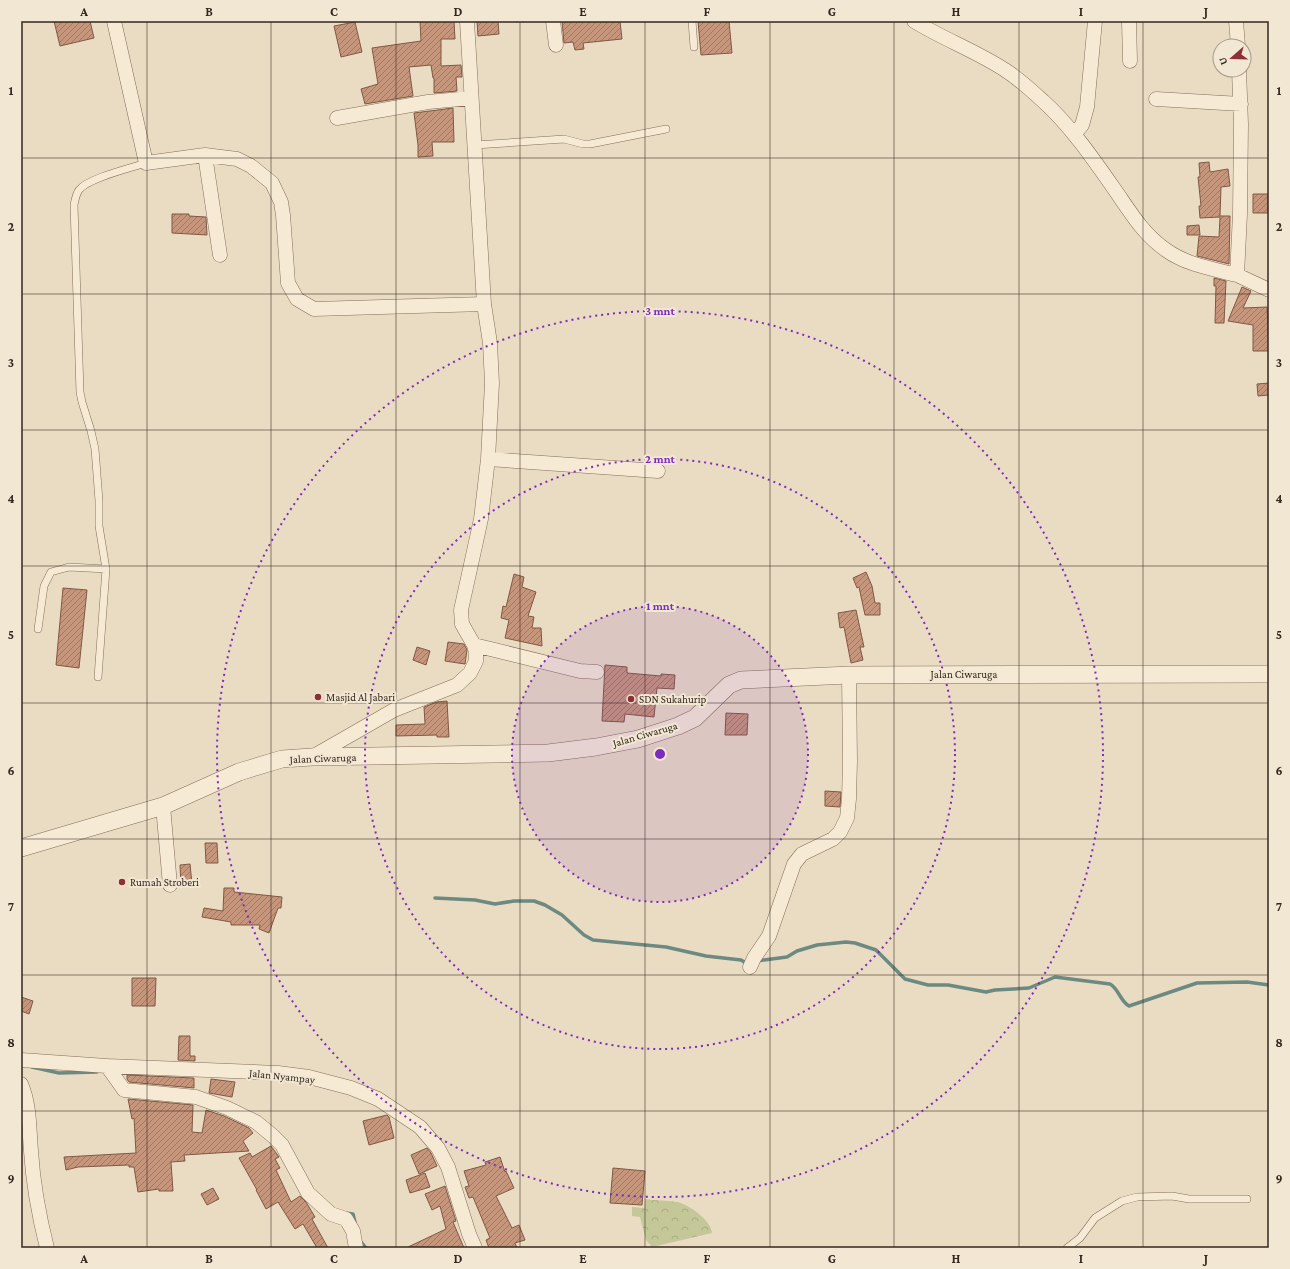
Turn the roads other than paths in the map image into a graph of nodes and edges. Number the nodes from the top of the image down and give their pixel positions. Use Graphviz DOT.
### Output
graph roads {
  1 [pos="114,21"];
  2 [pos="467,21"];
  3 [pos="553,21"];
  4 [pos="692,21"];
  5 [pos="914,21"];
  6 [pos="1095,21"];
  7 [pos="1130,21"];
  8 [pos="1236,21"];
  9 [pos="1237,38"];
  10 [pos="556,45"];
  11 [pos="694,47"];
  12 [pos="1130,61"];
  13 [pos="1239,78"];
  14 [pos="471,98"];
  15 [pos="1156,99"];
  16 [pos="1241,104"];
  17 [pos="336,118"];
  18 [pos="666,129"];
  19 [pos="1074,134"];
  20 [pos="474,145"];
  21 [pos="205,155"];
  22 [pos="146,163"];
  23 [pos="220,255"];
  24 [pos="1237,275"];
  25 [pos="1269,290"];
  26 [pos="484,304"];
  27 [pos="488,459"];
  28 [pos="658,471"];
  29 [pos="106,569"];
  30 [pos="38,629"];
  31 [pos="474,645"];
  32 [pos="597,672"];
  33 [pos="1269,674"];
  34 [pos="849,675"];
  35 [pos="98,677"];
  36 [pos="312,757"];
  37 [pos="163,806"];
  38 [pos="21,848"];
  39 [pos="170,885"];
  40 [pos="750,967"];
  41 [pos="21,1060"];
  42 [pos="108,1066"];
  43 [pos="21,1084"];
  44 [pos="1247,1199"];
  45 [pos="47,1248"];
  46 [pos="356,1248"];
  47 [pos="475,1248"];
  48 [pos="1067,1248"];
  1 -- 22 [label="street"];
  2 -- 14 [label="street"];
  3 -- 10 [label="street"];
  4 -- 11 [label="lane"];
  5 -- 19 [label="street"];
  6 -- 19 [label="street"];
  7 -- 12 [label="street"];
  8 -- 9 [label="street"];
  13 -- 16 [label="street"];
  14 -- 17 [label="street"];
  14 -- 20 [label="street"];
  15 -- 16 [label="street"];
  16 -- 24 [label="street"];
  18 -- 20 [label="lane"];
  19 -- 24 [label="street"];
  20 -- 26 [label="street"];
  21 -- 22 [label="street"];
  21 -- 23 [label="street"];
  21 -- 26 [label="street"];
  22 -- 29 [label="lane"];
  24 -- 25 [label="street"];
  26 -- 27 [label="street"];
  27 -- 28 [label="street"];
  27 -- 31 [label="street"];
  29 -- 30 [label="lane"];
  29 -- 35 [label="lane"];
  31 -- 32 [label="street"];
  31 -- 36 [label="street"];
  33 -- 34 [label="street, Jalan Ciwaruga"];
  34 -- 36 [label="street, Jalan Ciwaruga"];
  34 -- 40 [label="street"];
  36 -- 37 [label="street, Jalan Ciwaruga"];
  37 -- 38 [label="street, Jalan Ciwaruga"];
  37 -- 39 [label="street"];
  41 -- 42 [label="street, Jalan Nyampay"];
  42 -- 46 [label="street"];
  42 -- 47 [label="street, Jalan Nyampay"];
  43 -- 45 [label="street"];
  44 -- 48 [label="lane"];
}
